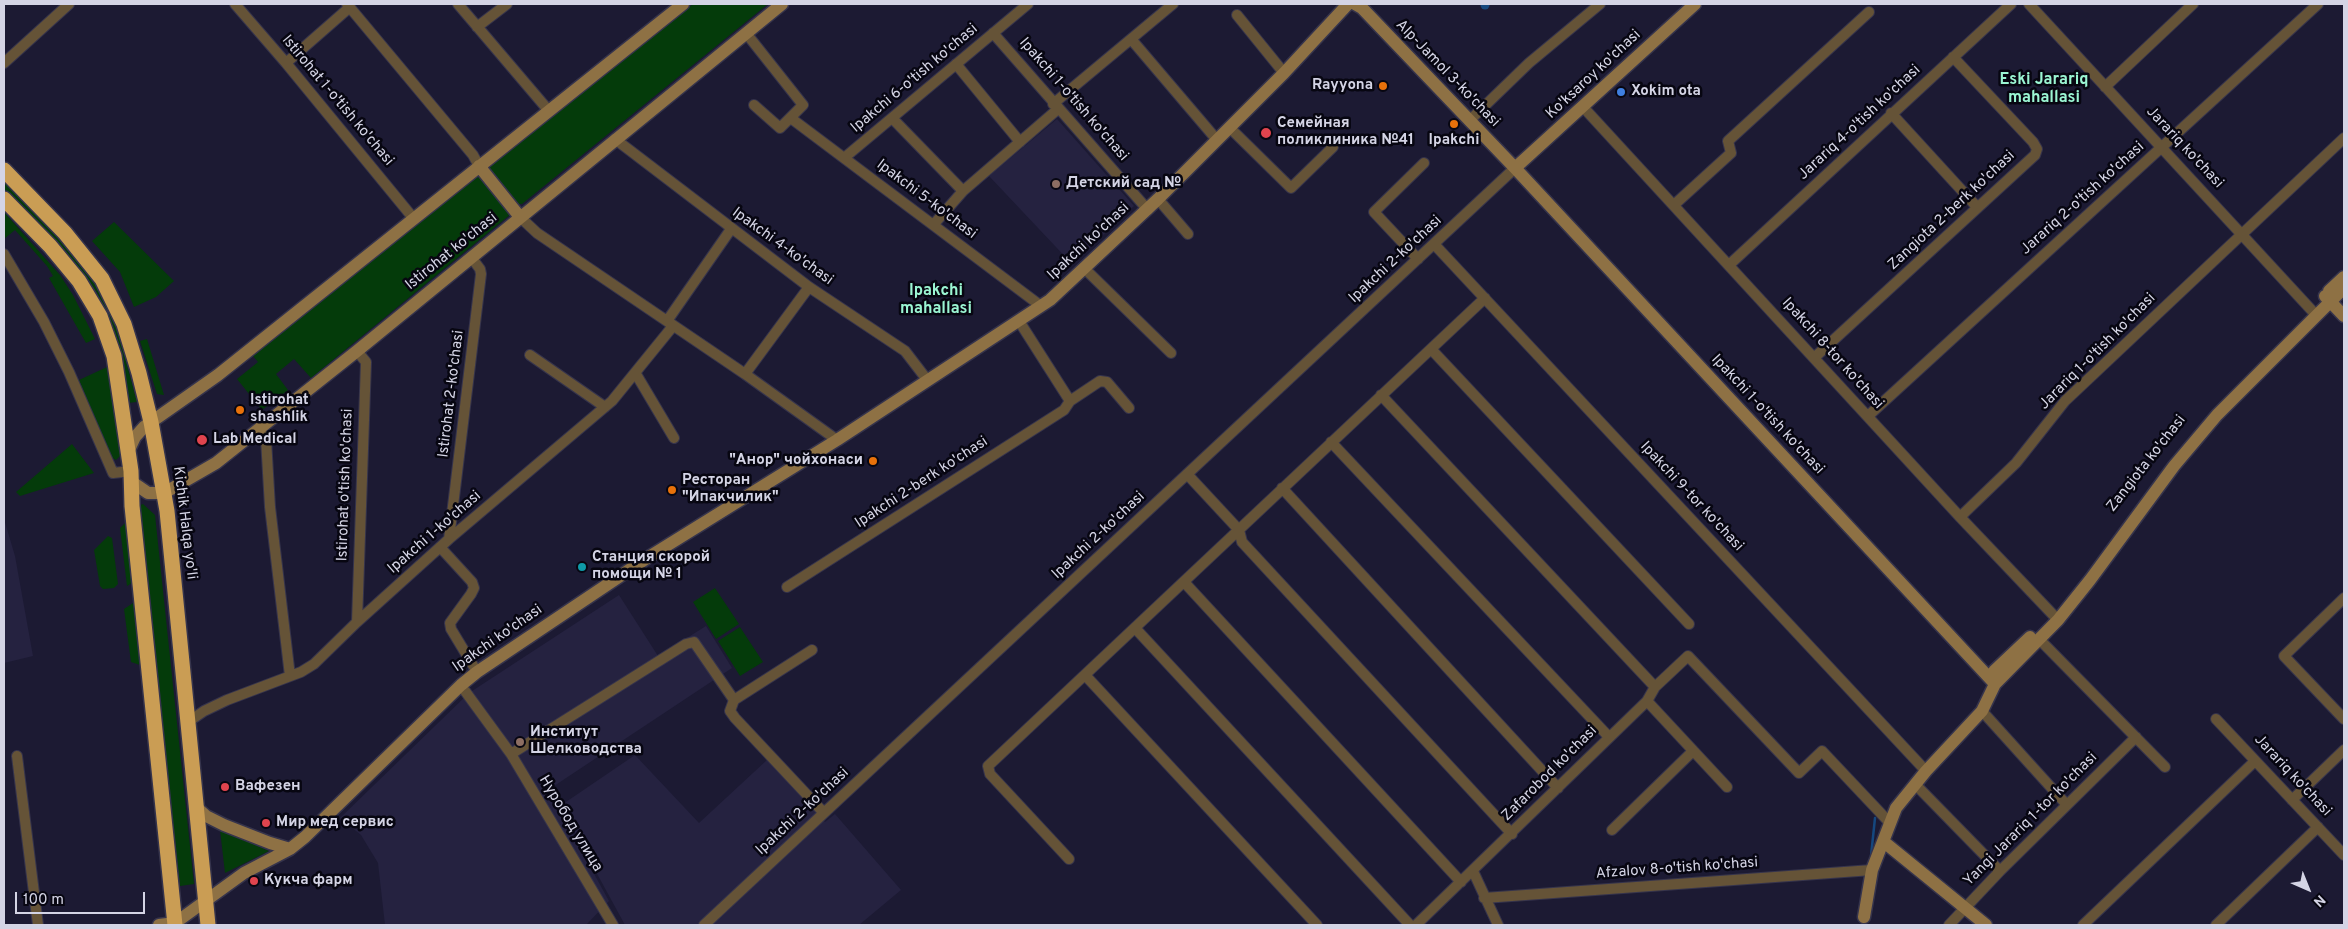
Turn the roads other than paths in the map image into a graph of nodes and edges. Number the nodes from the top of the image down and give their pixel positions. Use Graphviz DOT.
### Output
graph roads {
  1 [pos="70,4"];
  2 [pos="235,4"];
  3 [pos="458,4"];
  4 [pos="507,4"];
  5 [pos="683,4"];
  6 [pos="782,4"];
  7 [pos="1028,4"];
  8 [pos="1173,4"];
  9 [pos="1348,4"];
  10 [pos="1355,4"];
  11 [pos="1367,4"];
  12 [pos="1600,4"];
  13 [pos="1695,4"];
  14 [pos="2011,4"];
  15 [pos="2029,4"];
  16 [pos="2194,4"];
  17 [pos="2318,4"];
  18 [pos="353,6"];
  19 [pos="1869,12"];
  20 [pos="1237,15"];
  21 [pos="477,27"];
  22 [pos="746,33"];
  23 [pos="993,33"];
  24 [pos="1131,39"];
  25 [pos="1953,57"];
  26 [pos="4,63"];
  27 [pos="286,63"];
  28 [pos="956,64"];
  29 [pos="1284,73"];
  30 [pos="2106,86"];
  31 [pos="754,104"];
  32 [pos="1056,107"];
  33 [pos="1584,108"];
  34 [pos="549,111"];
  35 [pos="1891,113"];
  36 [pos="892,118"];
  37 [pos="1472,118"];
  38 [pos="792,119"];
  39 [pos="1230,128"];
  40 [pos="2344,138"];
  41 [pos="615,140"];
  42 [pos="1217,140"];
  43 [pos="1020,142"];
  44 [pos="1333,147"];
  45 [pos="2162,148"];
  46 [pos="844,158"];
  47 [pos="1424,163"];
  48 [pos="479,166"];
  49 [pos="1518,166"];
  50 [pos="4,170"];
  51 [pos="963,191"];
  52 [pos="4,199"];
  53 [pos="1158,199"];
  54 [pos="1675,204"];
  55 [pos="1977,207"];
  56 [pos="1148,210"];
  57 [pos="520,217"];
  58 [pos="414,219"];
  59 [pos="934,224"];
  60 [pos="731,229"];
  61 [pos="1188,234"];
  62 [pos="2242,234"];
  63 [pos="1434,244"];
  64 [pos="4,254"];
  65 [pos="470,257"];
  66 [pos="1418,259"];
  67 [pos="1729,265"];
  68 [pos="1084,268"];
  69 [pos="2344,277"];
  70 [pos="809,287"];
  71 [pos="2344,288"];
  72 [pos="1485,298"];
  73 [pos="2328,298"];
  74 [pos="1041,306"];
  75 [pos="2314,312"];
  76 [pos="2344,316"];
  77 [pos="1019,321"];
  78 [pos="670,324"];
  79 [pos="1430,349"];
  80 [pos="357,351"];
  81 [pos="1171,353"];
  82 [pos="530,355"];
  83 [pos="1815,357"];
  84 [pos="636,374"];
  85 [pos="745,374"];
  86 [pos="928,381"];
  87 [pos="1381,395"];
  88 [pos="1070,401"];
  89 [pos="605,407"];
  90 [pos="1130,408"];
  91 [pos="1868,416"];
  92 [pos="151,422"];
  93 [pos="259,430"];
  94 [pos="674,438"];
  95 [pos="837,440"];
  96 [pos="1332,442"];
  97 [pos="128,452"];
  98 [pos="1187,474"];
  99 [pos="131,477"];
  100 [pos="1282,488"];
  101 [pos="164,493"];
  102 [pos="1960,517"];
  103 [pos="1239,530"];
  104 [pos="449,539"];
  105 [pos="440,547"];
  106 [pos="1184,582"];
  107 [pos="787,587"];
  108 [pos="2344,598"];
  109 [pos="2056,617"];
  110 [pos="357,622"];
  111 [pos="1689,624"];
  112 [pos="1135,628"];
  113 [pos="2039,639"];
  114 [pos="812,650"];
  115 [pos="478,672"];
  116 [pos="1085,675"];
  117 [pos="290,676"];
  118 [pos="1995,678"];
  119 [pos="1655,687"];
  120 [pos="465,691"];
  121 [pos="734,700"];
  122 [pos="1647,701"];
  123 [pos="1982,711"];
  124 [pos="2216,719"];
  125 [pos="2344,719"];
  126 [pos="188,722"];
  127 [pos="1609,737"];
  128 [pos="2136,738"];
  129 [pos="2344,750"];
  130 [pos="1694,751"];
  131 [pos="512,754"];
  132 [pos="17,756"];
  133 [pos="2255,761"];
  134 [pos="2165,767"];
  135 [pos="1926,771"];
  136 [pos="1915,784"];
  137 [pos="1727,787"];
  138 [pos="1558,788"];
  139 [pos="2292,800"];
  140 [pos="2066,804"];
  141 [pos="196,807"];
  142 [pos="824,813"];
  143 [pos="1889,822"];
  144 [pos="2318,827"];
  145 [pos="1612,830"];
  146 [pos="1512,834"];
  147 [pos="1884,842"];
  148 [pos="290,849"];
  149 [pos="2344,855"];
  150 [pos="1069,859"];
  151 [pos="1872,870"];
  152 [pos="2000,870"];
  153 [pos="1473,872"];
  154 [pos="1461,882"];
  155 [pos="1484,898"];
  156 [pos="206,899"];
  157 [pos="1963,908"];
  158 [pos="1864,917"];
  159 [pos="175,924"];
  160 [pos="38,925"];
  161 [pos="159,925"];
  162 [pos="208,925"];
  163 [pos="613,925"];
  164 [pos="704,925"];
  165 [pos="1317,925"];
  166 [pos="1410,925"];
  167 [pos="1416,925"];
  168 [pos="1498,925"];
  169 [pos="1949,925"];
  170 [pos="1986,925"];
  171 [pos="2084,925"];
  172 [pos="2216,925"];
  1 -- 26 [label="street"];
  2 -- 27 [label="street, Istirohat 1-o'tish ko'chasi"];
  3 -- 21 [label="street"];
  4 -- 21 [label="street"];
  5 -- 34 [label="main road"];
  6 -- 22 [label="main road, Istirohat ko'chasi"];
  7 -- 23 [label="street, Ipakchi 6-o'tish ko'chasi"];
  8 -- 24 [label="street"];
  9 -- 29 [label="main road, Ipakchi ko'chasi"];
  10 -- 37 [label="main road, Alp-Jamol 3-ko'chasi"];
  11 -- 37 [label="main road, Alp-Jamol 3-ko'chasi"];
  12 -- 37 [label="street"];
  13 -- 33 [label="main road, Ko'ksaroy ko'chasi"];
  14 -- 25 [label="street, Jarariq 4-o'tish ko'chasi"];
  15 -- 30 [label="street, Jarariq ko'chasi"];
  16 -- 30 [label="street"];
  17 -- 45 [label="street, Jarariq 2-o'tish ko'chasi"];
  18 -- 27 [label="street"];
  18 -- 48 [label="street"];
  19 -- 54 [label="street"];
  20 -- 29 [label="street"];
  21 -- 34 [label="street"];
  22 -- 38 [label="street"];
  22 -- 41 [label="main road, Istirohat ko'chasi"];
  23 -- 28 [label="street, Ipakchi 6-o'tish ko'chasi"];
  23 -- 32 [label="street, Ipakchi 1-o'tish ko'chasi"];
  24 -- 32 [label="street"];
  24 -- 42 [label="street"];
  25 -- 35 [label="street, Jarariq 4-o'tish ko'chasi"];
  25 -- 55 [label="street, Zangiota 2-berk ko'chasi"];
  27 -- 58 [label="street, Istirohat 1-o'tish ko'chasi"];
  28 -- 36 [label="street, Ipakchi 6-o'tish ko'chasi"];
  28 -- 43 [label="street"];
  29 -- 39 [label="main road, Ipakchi ko'chasi"];
  30 -- 45 [label="street, Jarariq ko'chasi"];
  31 -- 38 [label="street"];
  32 -- 43 [label="street"];
  32 -- 56 [label="street, Ipakchi 1-o'tish ko'chasi"];
  33 -- 49 [label="main road, Ko'ksaroy ko'chasi"];
  33 -- 54 [label="street, Ipakchi 8-tor ko'chasi"];
  34 -- 48 [label="main road"];
  35 -- 55 [label="street"];
  35 -- 67 [label="street, Jarariq 4-o'tish ko'chasi"];
  36 -- 46 [label="street, Ipakchi 6-o'tish ko'chasi"];
  36 -- 51 [label="street"];
  37 -- 49 [label="main road, Alp-Jamol 3-ko'chasi"];
  38 -- 46 [label="street, Ipakchi 5-ko'chasi"];
  39 -- 42 [label="main road, Ipakchi ko'chasi"];
  39 -- 44 [label="street"];
  40 -- 62 [label="street, Jarariq 1-o'tish ko'chasi"];
  41 -- 57 [label="main road, Istirohat ko'chasi"];
  41 -- 60 [label="street, Ipakchi 4-ko'chasi"];
  42 -- 53 [label="main road, Ipakchi ko'chasi"];
  43 -- 51 [label="street"];
  45 -- 62 [label="street, Jarariq ko'chasi"];
  45 -- 91 [label="street, Jarariq 2-o'tish ko'chasi"];
  46 -- 59 [label="street, Ipakchi 5-ko'chasi"];
  47 -- 66 [label="street"];
  48 -- 57 [label="main road"];
  48 -- 58 [label="main road"];
  49 -- 63 [label="street, Ipakchi 2-ko'chasi"];
  49 -- 118 [label="main road, Ipakchi 1-o'tish ko'chasi"];
  50 -- 92 [label="highway, Kichik Halqa yo'li"];
  51 -- 59 [label="street"];
  52 -- 97 [label="highway"];
  53 -- 56 [label="main road, Ipakchi ko'chasi"];
  53 -- 61 [label="street"];
  54 -- 67 [label="street, Ipakchi 8-tor ko'chasi"];
  55 -- 83 [label="street, Zangiota 2-berk ko'chasi"];
  56 -- 68 [label="main road, Ipakchi ko'chasi"];
  57 -- 65 [label="main road, Istirohat ko'chasi"];
  57 -- 78 [label="street"];
  58 -- 92 [label="main road"];
  59 -- 74 [label="street, Ipakchi 5-ko'chasi"];
  60 -- 70 [label="street, Ipakchi 4-ko'chasi"];
  60 -- 78 [label="street, Ipakchi 1-ko'chasi"];
  62 -- 75 [label="street, Jarariq ko'chasi"];
  62 -- 102 [label="street, Jarariq 1-o'tish ko'chasi"];
  63 -- 66 [label="street, Ipakchi 2-ko'chasi"];
  63 -- 72 [label="street, Ipakchi 9-tor ko'chasi"];
  64 -- 99 [label="street"];
  65 -- 80 [label="main road, Istirohat ko'chasi"];
  65 -- 104 [label="street, Istirohat 2-ko'chasi"];
  66 -- 98 [label="street, Ipakchi 2-ko'chasi"];
  67 -- 83 [label="street, Ipakchi 8-tor ko'chasi"];
  68 -- 74 [label="main road, Ipakchi ko'chasi"];
  68 -- 81 [label="street"];
  69 -- 73 [label="main road, Zangiota ko'chasi"];
  70 -- 85 [label="street"];
  70 -- 86 [label="street, Ipakchi 4-ko'chasi"];
  71 -- 73 [label="main road, Zangiota ko'chasi"];
  72 -- 79 [label="street"];
  72 -- 135 [label="street, Ipakchi 9-tor ko'chasi"];
  73 -- 75 [label="main road, Zangiota ko'chasi"];
  73 -- 76 [label="main road"];
  74 -- 77 [label="main road, Ipakchi ko'chasi"];
  75 -- 109 [label="main road, Zangiota ko'chasi"];
  77 -- 86 [label="main road, Ipakchi ko'chasi"];
  77 -- 88 [label="street"];
  78 -- 84 [label="street, Ipakchi 1-ko'chasi"];
  78 -- 85 [label="street"];
  79 -- 87 [label="street"];
  79 -- 111 [label="street"];
  80 -- 93 [label="main road, Istirohat ko'chasi"];
  80 -- 110 [label="street, Istirohat o'tish ko'chasi"];
  82 -- 89 [label="street"];
  83 -- 91 [label="street, Ipakchi 8-tor ko'chasi"];
  84 -- 89 [label="street, Ipakchi 1-ko'chasi"];
  84 -- 94 [label="street"];
  85 -- 95 [label="street"];
  86 -- 95 [label="main road, Ipakchi ko'chasi"];
  87 -- 96 [label="street"];
  87 -- 119 [label="street"];
  88 -- 90 [label="street, Ipakchi 2-berk ko'chasi"];
  88 -- 107 [label="street, Ipakchi 2-berk ko'chasi"];
  89 -- 104 [label="street, Ipakchi 1-ko'chasi"];
  91 -- 102 [label="street, Ipakchi 8-tor ko'chasi"];
  92 -- 97 [label="main road"];
  92 -- 101 [label="highway, Kichik Halqa yo'li"];
  93 -- 101 [label="main road, Istirohat ko'chasi"];
  93 -- 117 [label="street"];
  95 -- 115 [label="main road, Ipakchi ko'chasi"];
  96 -- 100 [label="street"];
  96 -- 127 [label="street"];
  97 -- 99 [label="highway"];
  98 -- 103 [label="street"];
  98 -- 142 [label="street, Ipakchi 2-ko'chasi"];
  99 -- 101 [label="main road"];
  99 -- 159 [label="highway"];
  100 -- 103 [label="street"];
  100 -- 138 [label="street"];
  101 -- 126 [label="highway, Kichik Halqa yo'li"];
  102 -- 109 [label="street, Ipakchi 8-tor ko'chasi"];
  103 -- 106 [label="street"];
  103 -- 146 [label="street"];
  104 -- 105 [label="street, Ipakchi 1-ko'chasi"];
  105 -- 110 [label="street, Ipakchi 1-ko'chasi"];
  105 -- 115 [label="street"];
  106 -- 112 [label="street"];
  106 -- 154 [label="street"];
  108 -- 125 [label="street"];
  109 -- 113 [label="main road, Zangiota ko'chasi"];
  109 -- 118 [label="main road, Zangiota ko'chasi"];
  110 -- 117 [label="street, Ipakchi 1-ko'chasi"];
  112 -- 116 [label="street"];
  112 -- 166 [label="street"];
  113 -- 118 [label="main road, Zangiota ko'chasi"];
  113 -- 128 [label="street"];
  114 -- 121 [label="street"];
  115 -- 148 [label="main road, Ipakchi ko'chasi"];
  116 -- 150 [label="street"];
  116 -- 165 [label="street"];
  117 -- 126 [label="street, Ipakchi 1-ko'chasi"];
  118 -- 123 [label="main road, Zangiota ko'chasi"];
  119 -- 122 [label="street, Zafarobod ko'chasi"];
  119 -- 143 [label="street, Zafarobod ko'chasi"];
  120 -- 131 [label="street, Нуробод улица"];
  121 -- 131 [label="street"];
  121 -- 142 [label="street"];
  122 -- 127 [label="street, Zafarobod ko'chasi"];
  122 -- 130 [label="street"];
  123 -- 135 [label="main road, Zangiota ko'chasi"];
  123 -- 140 [label="street"];
  124 -- 133 [label="street, Jarariq ko'chasi"];
  126 -- 141 [label="highway, Kichik Halqa yo'li"];
  127 -- 138 [label="street, Zafarobod ko'chasi"];
  128 -- 134 [label="street"];
  128 -- 140 [label="street, Yangi Jarariq 1-tor ko'chasi"];
  129 -- 139 [label="street"];
  130 -- 137 [label="street"];
  130 -- 145 [label="street"];
  131 -- 163 [label="street, Нуробод улица"];
  132 -- 160 [label="street"];
  133 -- 139 [label="street, Jarariq ko'chasi"];
  133 -- 171 [label="street"];
  135 -- 136 [label="main road, Zangiota ko'chasi"];
  136 -- 143 [label="main road, Zangiota ko'chasi"];
  136 -- 152 [label="street"];
  138 -- 146 [label="street, Zafarobod ko'chasi"];
  139 -- 144 [label="street, Jarariq ko'chasi"];
  140 -- 152 [label="street, Yangi Jarariq 1-tor ko'chasi"];
  141 -- 148 [label="main road"];
  141 -- 156 [label="highway, Kichik Halqa yo'li"];
  142 -- 164 [label="street, Ipakchi 2-ko'chasi"];
  143 -- 147 [label="main road, Zangiota ko'chasi"];
  144 -- 149 [label="street, Jarariq ko'chasi"];
  144 -- 172 [label="street"];
  146 -- 153 [label="street, Zafarobod ko'chasi"];
  147 -- 151 [label="main road, Zangiota ko'chasi"];
  147 -- 157 [label="main road"];
  148 -- 156 [label="main road, Ipakchi ko'chasi"];
  151 -- 155 [label="street, Afzalov 8-o'tish ko'chasi"];
  151 -- 158 [label="main road, Zangiota ko'chasi"];
  152 -- 157 [label="street, Yangi Jarariq 1-tor ko'chasi"];
  153 -- 154 [label="street, Zafarobod ko'chasi"];
  153 -- 155 [label="street"];
  154 -- 167 [label="street, Zafarobod ko'chasi"];
  155 -- 168 [label="street"];
  156 -- 159 [label="main road, Ipakchi ko'chasi"];
  156 -- 162 [label="highway, Kichik Halqa yo'li"];
  157 -- 169 [label="street, Yangi Jarariq 1-tor ko'chasi"];
  157 -- 170 [label="main road"];
  159 -- 161 [label="main road"];
}
